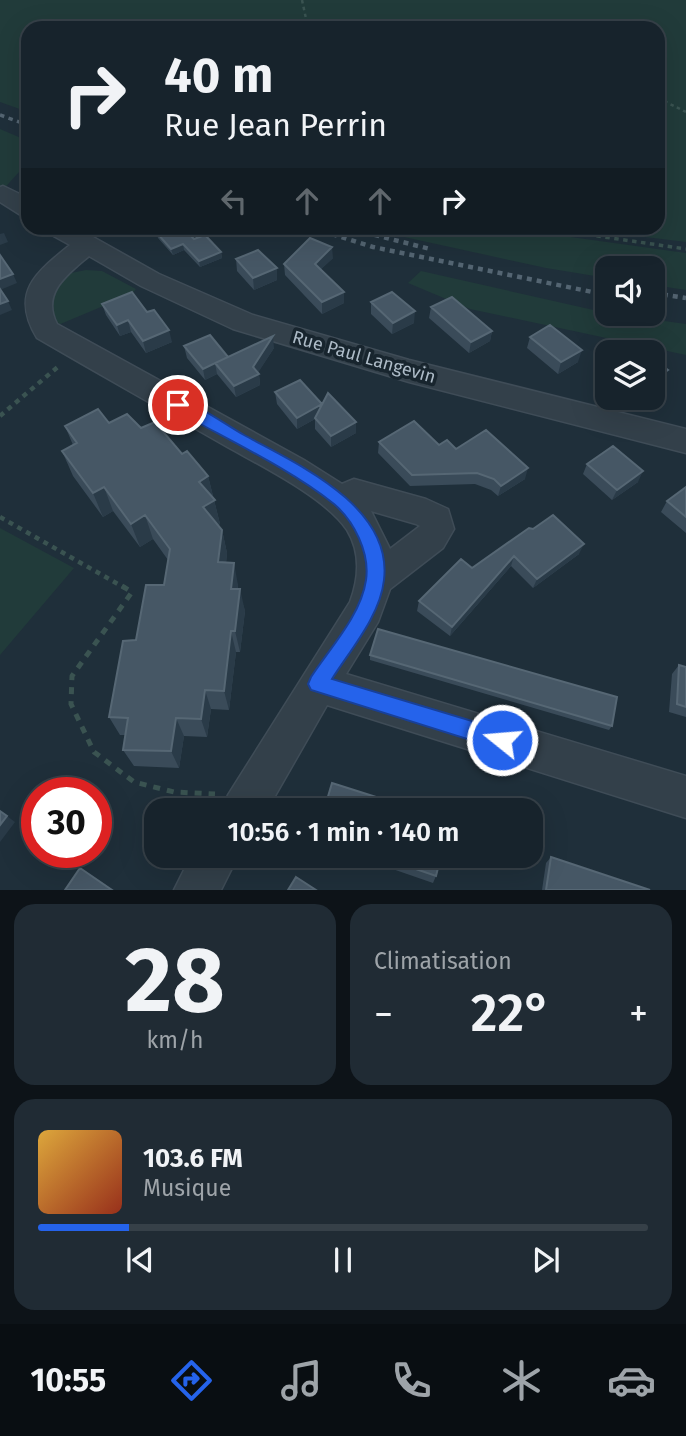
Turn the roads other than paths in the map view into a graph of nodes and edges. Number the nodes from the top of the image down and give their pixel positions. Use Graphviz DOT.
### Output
graph roads {
  1 [pos="3,194"];
  2 [pos="21,205"];
  3 [pos="71,235"];
  4 [pos="87,245"];
  5 [pos="686,440"];
  6 [pos="341,500"];
  7 [pos="376,579"];
  8 [pos="318,684"];
  9 [pos="686,797"];
  10 [pos="250,798"];
  11 [pos="209,868"];
  12 [pos="196,890"];
  1 -- 2 [label="street"];
  3 -- 4 [label="street, Rue Paul Langevin"];
  4 -- 5 [label="street, Rue Paul Langevin"];
  4 -- 6 [label="street"];
  6 -- 7 [label="street"];
  6 -- 7 [label="street"];
  7 -- 8 [label="street"];
  8 -- 9 [label="street"];
  8 -- 10 [label="street"];
  11 -- 12 [label="street"];
}
